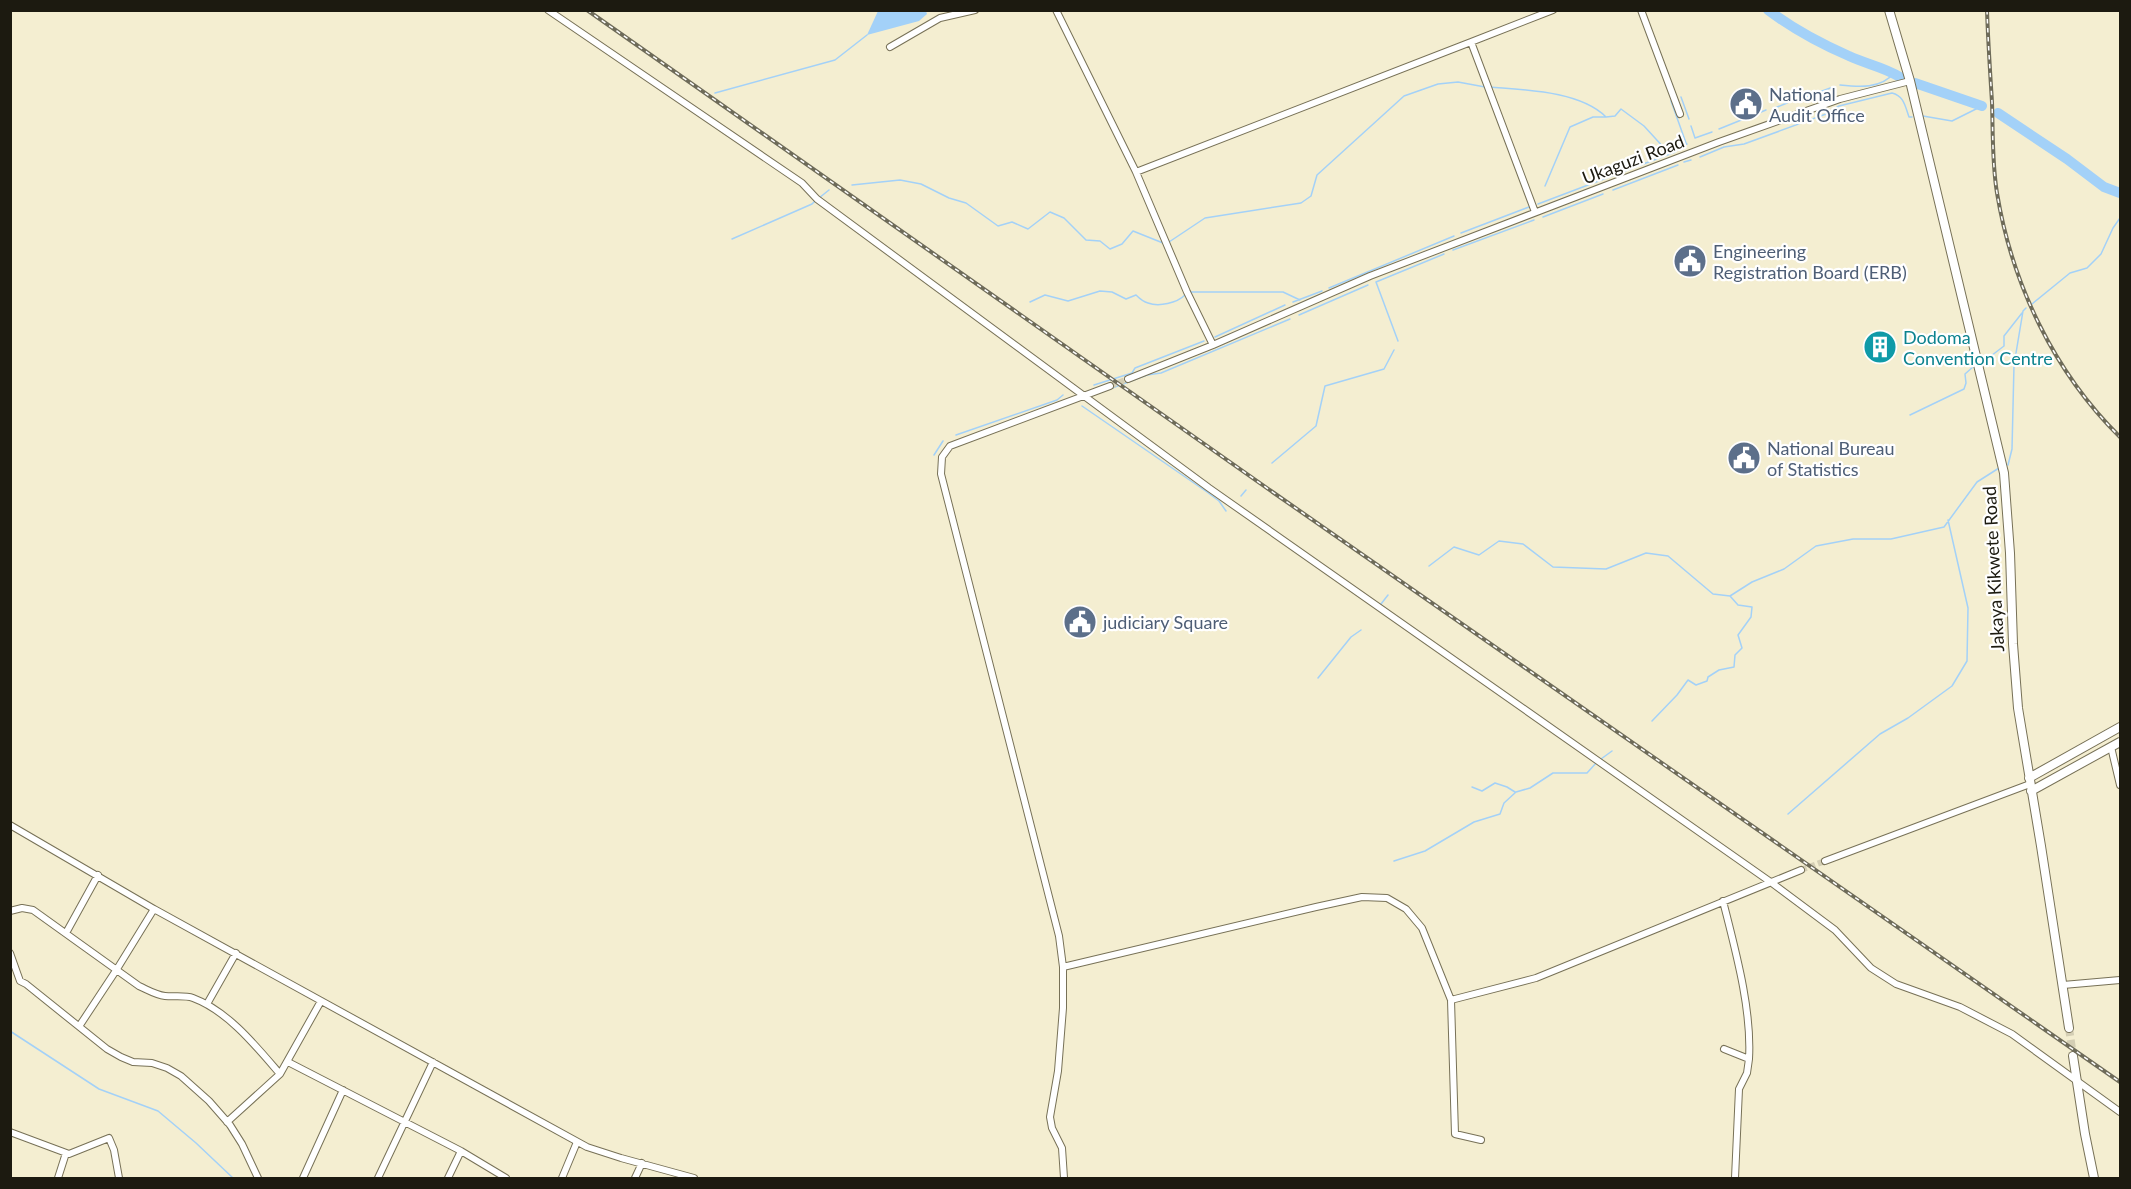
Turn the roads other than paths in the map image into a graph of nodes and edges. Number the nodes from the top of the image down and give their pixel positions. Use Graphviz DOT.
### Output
graph roads {
  1 [pos="548,10"];
  2 [pos="975,10"];
  3 [pos="1056,10"];
  4 [pos="1553,10"];
  5 [pos="1641,10"];
  6 [pos="1889,10"];
  7 [pos="1471,42"];
  8 [pos="890,47"];
  9 [pos="1910,81"];
  10 [pos="1680,114"];
  11 [pos="1136,172"];
  12 [pos="1535,212"];
  13 [pos="1213,345"];
  14 [pos="1128,379"];
  15 [pos="1110,386"];
  16 [pos="1084,396"];
  17 [pos="2121,727"];
  18 [pos="2121,742"];
  19 [pos="2110,747"];
  20 [pos="2030,784"];
  21 [pos="2121,785"];
  22 [pos="10,825"];
  23 [pos="1825,861"];
  24 [pos="1801,870"];
  25 [pos="98,875"];
  26 [pos="1772,882"];
  27 [pos="1723,901"];
  28 [pos="154,909"];
  29 [pos="10,911"];
  30 [pos="66,933"];
  31 [pos="10,953"];
  32 [pos="236,953"];
  33 [pos="1063,967"];
  34 [pos="117,969"];
  35 [pos="2121,980"];
  36 [pos="2062,985"];
  37 [pos="1451,1000"];
  38 [pos="321,1001"];
  39 [pos="207,1004"];
  40 [pos="80,1025"];
  41 [pos="2069,1028"];
  42 [pos="1724,1049"];
  43 [pos="2073,1056"];
  44 [pos="1749,1059"];
  45 [pos="288,1062"];
  46 [pos="433,1062"];
  47 [pos="280,1074"];
  48 [pos="2076,1080"];
  49 [pos="343,1090"];
  50 [pos="2121,1112"];
  51 [pos="227,1122"];
  52 [pos="403,1122"];
  53 [pos="10,1132"];
  54 [pos="1481,1140"];
  55 [pos="577,1142"];
  56 [pos="461,1151"];
  57 [pos="66,1153"];
  58 [pos="642,1163"];
  59 [pos="58,1179"];
  60 [pos="119,1179"];
  61 [pos="258,1179"];
  62 [pos="303,1179"];
  63 [pos="378,1179"];
  64 [pos="448,1179"];
  65 [pos="506,1179"];
  66 [pos="562,1179"];
  67 [pos="635,1179"];
  68 [pos="694,1179"];
  69 [pos="1064,1179"];
  70 [pos="1735,1179"];
  71 [pos="2094,1179"];
  1 -- 16 [label="street"];
  2 -- 8 [label="street"];
  3 -- 11 [label="street"];
  4 -- 7 [label="street"];
  5 -- 10 [label="street"];
  6 -- 9 [label="main road, Jakaya Kikwete Road"];
  7 -- 11 [label="street"];
  7 -- 12 [label="street"];
  9 -- 12 [label="street, Ukaguzi Road"];
  9 -- 20 [label="main road, Jakaya Kikwete Road"];
  11 -- 13 [label="street"];
  12 -- 13 [label="street, Ukaguzi Road"];
  13 -- 14 [label="street, Ukaguzi Road"];
  15 -- 16 [label="street"];
  16 -- 26 [label="street"];
  16 -- 33 [label="street"];
  17 -- 20 [label="main road"];
  18 -- 19 [label="main road"];
  19 -- 20 [label="main road"];
  19 -- 21 [label="street"];
  20 -- 23 [label="street"];
  20 -- 36 [label="main road, Jakaya Kikwete Road"];
  22 -- 25 [label="street"];
  24 -- 26 [label="street"];
  25 -- 28 [label="street"];
  25 -- 30 [label="street"];
  26 -- 27 [label="street"];
  26 -- 48 [label="street"];
  27 -- 37 [label="street"];
  27 -- 44 [label="street"];
  28 -- 32 [label="street"];
  28 -- 34 [label="street"];
  29 -- 30 [label="street"];
  30 -- 34 [label="street"];
  31 -- 40 [label="street"];
  32 -- 38 [label="street"];
  32 -- 39 [label="street"];
  33 -- 37 [label="street"];
  33 -- 69 [label="street"];
  34 -- 39 [label="street"];
  34 -- 40 [label="street"];
  35 -- 36 [label="street"];
  36 -- 41 [label="main road, Jakaya Kikwete Road"];
  37 -- 54 [label="street"];
  38 -- 45 [label="street"];
  38 -- 46 [label="street"];
  39 -- 47 [label="street"];
  40 -- 51 [label="street"];
  42 -- 44 [label="street"];
  43 -- 48 [label="main road"];
  44 -- 70 [label="street"];
  45 -- 47 [label="street"];
  45 -- 49 [label="street"];
  46 -- 52 [label="street"];
  46 -- 55 [label="street"];
  47 -- 51 [label="street"];
  48 -- 50 [label="street"];
  48 -- 71 [label="main road"];
  49 -- 52 [label="street"];
  49 -- 62 [label="street"];
  51 -- 61 [label="street"];
  52 -- 56 [label="street"];
  52 -- 63 [label="street"];
  53 -- 57 [label="street"];
  55 -- 58 [label="street"];
  55 -- 66 [label="street"];
  56 -- 64 [label="street"];
  56 -- 65 [label="street"];
  57 -- 59 [label="street"];
  57 -- 60 [label="street"];
  58 -- 67 [label="street"];
  58 -- 68 [label="street"];
}
